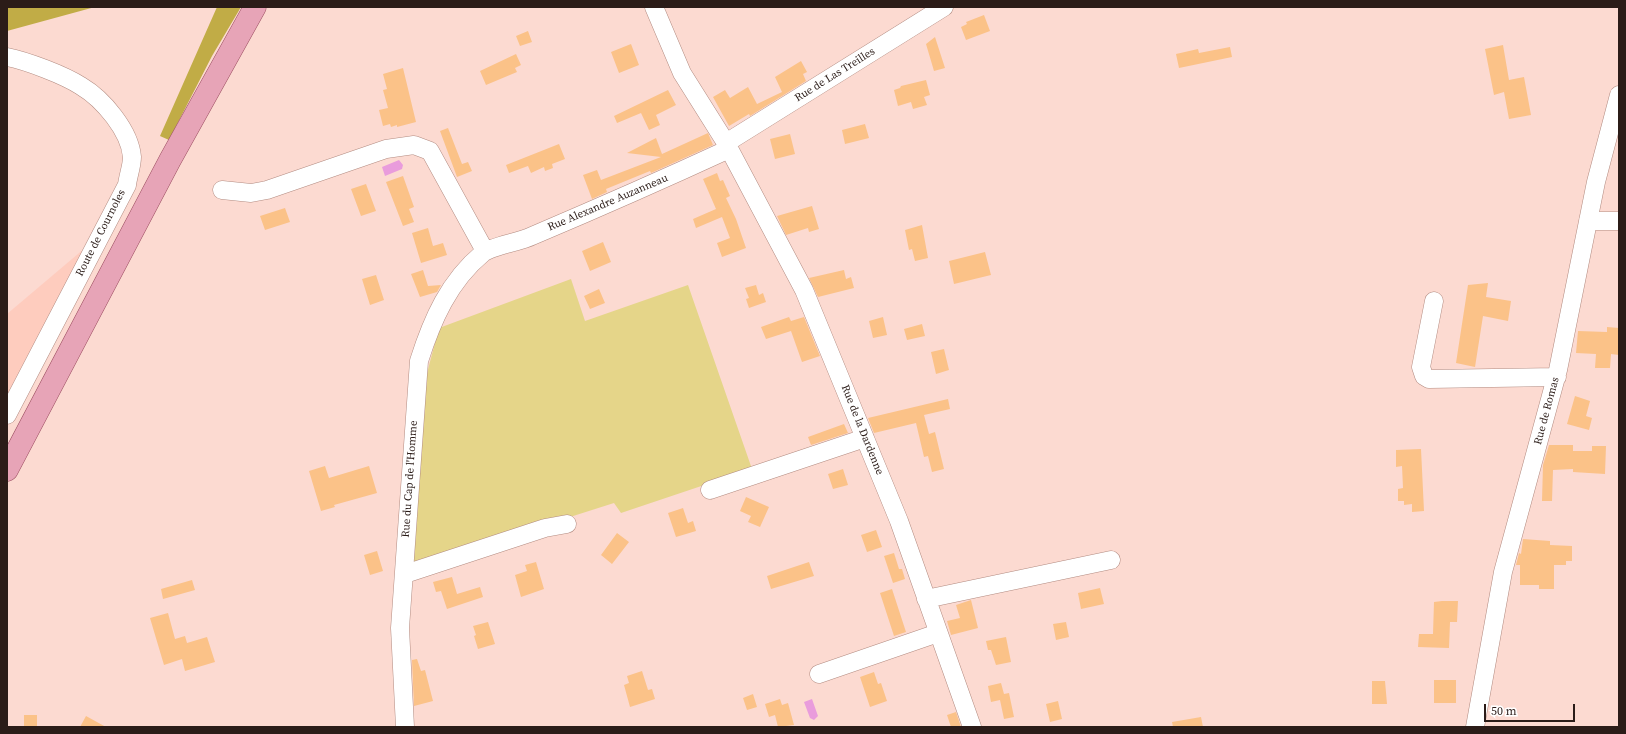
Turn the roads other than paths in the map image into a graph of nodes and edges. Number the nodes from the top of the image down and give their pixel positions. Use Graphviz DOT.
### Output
graph roads {
  1 [pos="255,7"];
  2 [pos="654,7"];
  3 [pos="944,7"];
  4 [pos="7,57"];
  5 [pos="1619,94"];
  6 [pos="728,146"];
  7 [pos="222,190"];
  8 [pos="1588,221"];
  9 [pos="1619,221"];
  10 [pos="485,251"];
  11 [pos="1434,300"];
  12 [pos="1556,377"];
  13 [pos="7,415"];
  14 [pos="865,438"];
  15 [pos="7,470"];
  16 [pos="710,490"];
  17 [pos="566,524"];
  18 [pos="1111,560"];
  19 [pos="405,574"];
  20 [pos="926,599"];
  21 [pos="938,634"];
  22 [pos="819,674"];
  23 [pos="405,727"];
  24 [pos="972,727"];
  25 [pos="1475,727"];
  1 -- 15 [label="main road"];
  2 -- 6 [label="street, Rue de la Dardenne"];
  3 -- 6 [label="street, Rue de Las Treilles"];
  4 -- 13 [label="street, Route de Cournoles"];
  5 -- 8 [label="street, Rue de Romas"];
  6 -- 10 [label="street, Rue Alexandre Auzanneau"];
  6 -- 14 [label="street, Rue de la Dardenne"];
  7 -- 10 [label="street"];
  8 -- 9 [label="street"];
  8 -- 12 [label="street, Rue de Romas"];
  10 -- 19 [label="street, Rue du Cap de l'Homme"];
  11 -- 12 [label="street"];
  12 -- 25 [label="street, Rue de Romas"];
  14 -- 16 [label="street"];
  14 -- 20 [label="street, Rue de la Dardenne"];
  17 -- 19 [label="street"];
  18 -- 20 [label="street"];
  19 -- 23 [label="street, Rue du Cap de l'Homme"];
  20 -- 21 [label="street, Rue de la Dardenne"];
  21 -- 22 [label="street"];
  21 -- 24 [label="street, Rue de la Dardenne"];
}
